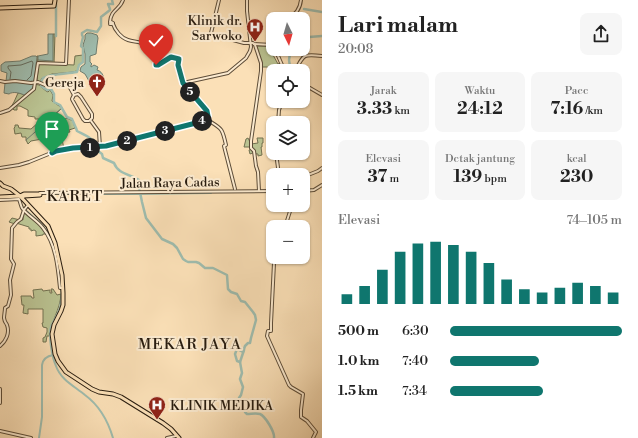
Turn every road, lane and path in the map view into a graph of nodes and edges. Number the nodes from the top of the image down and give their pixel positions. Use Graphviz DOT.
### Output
graph roads {
  1 [pos="55,0"];
  2 [pos="69,0"];
  3 [pos="124,0"];
  4 [pos="247,0"];
  5 [pos="302,0"];
  6 [pos="218,3"];
  7 [pos="0,8"];
  8 [pos="298,12"];
  9 [pos="249,43"];
  10 [pos="256,44"];
  11 [pos="266,44"];
  12 [pos="322,56"];
  13 [pos="298,64"];
  14 [pos="0,81"];
  15 [pos="35,83"];
  16 [pos="183,83"];
  17 [pos="310,88"];
  18 [pos="74,95"];
  19 [pos="322,95"];
  20 [pos="0,113"];
  21 [pos="206,119"];
  22 [pos="90,121"];
  23 [pos="99,146"];
  24 [pos="0,168"];
  25 [pos="322,168"];
  26 [pos="310,174"];
  27 [pos="0,183"];
  28 [pos="322,185"];
  29 [pos="236,190"];
  30 [pos="260,191"];
  31 [pos="266,191"];
  32 [pos="310,191"];
  33 [pos="40,194"];
  34 [pos="21,197"];
  35 [pos="0,199"];
  36 [pos="28,205"];
  37 [pos="24,209"];
  38 [pos="274,264"];
  39 [pos="62,288"];
  40 [pos="0,346"];
  41 [pos="0,389"];
  42 [pos="0,402"];
  43 [pos="0,431"];
  44 [pos="178,437"];
  45 [pos="31,438"];
  46 [pos="167,438"];
  47 [pos="313,438"];
  1 -- 7 [label="main road"];
  2 -- 15 [label="street"];
  3 -- 16 [label="street"];
  4 -- 9 [label="street"];
  5 -- 8 [label="street"];
  6 -- 9 [label="street"];
  9 -- 10 [label="street"];
  9 -- 16 [label="street"];
  10 -- 11 [label="street"];
  10 -- 30 [label="street"];
  12 -- 13 [label="street"];
  14 -- 15 [label="street"];
  15 -- 18 [label="street"];
  15 -- 20 [label="street"];
  16 -- 21 [label="street"];
  17 -- 19 [label="street"];
  18 -- 22 [label="street"];
  18 -- 22 [label="street"];
  21 -- 23 [label="street"];
  21 -- 29 [label="street"];
  22 -- 23 [label="street"];
  23 -- 24 [label="street"];
  25 -- 26 [label="street"];
  27 -- 34 [label="main road"];
  28 -- 32 [label="street"];
  29 -- 30 [label="street, Jalan Raya Cadas"];
  29 -- 33 [label="street, Jalan Raya Cadas"];
  30 -- 31 [label="street, Jalan Raya Cadas"];
  33 -- 34 [label="main road, Jalan Raya Cadas"];
  34 -- 35 [label="main road, Jalan Raya Cadas"];
  34 -- 36 [label="main road"];
  35 -- 37 [label="street"];
  36 -- 37 [label="street"];
  36 -- 39 [label="main road"];
  37 -- 39 [label="street"];
  37 -- 40 [label="street"];
  38 -- 47 [label="street"];
  39 -- 44 [label="main road"];
  41 -- 42 [label="street"];
  43 -- 45 [label="street"];
  44 -- 46 [label="street"];
}
